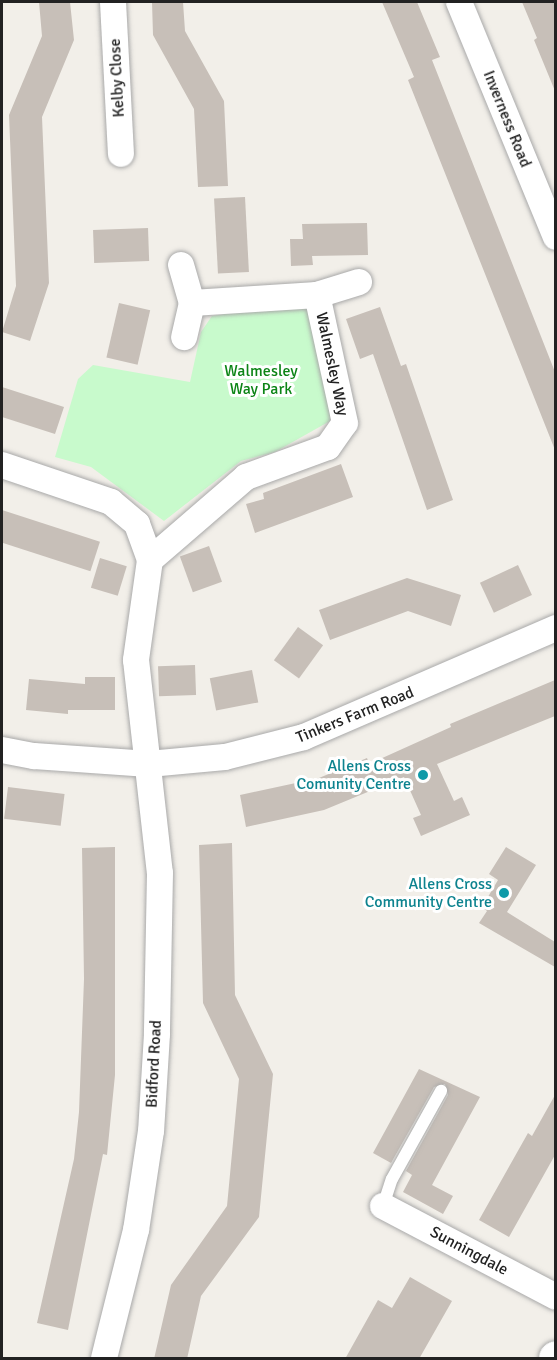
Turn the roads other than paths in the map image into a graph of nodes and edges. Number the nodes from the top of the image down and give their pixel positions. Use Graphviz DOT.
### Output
graph roads {
  1 [pos="113,2"];
  2 [pos="459,2"];
  3 [pos="121,154"];
  4 [pos="555,237"];
  5 [pos="181,265"];
  6 [pos="359,282"];
  7 [pos="317,295"];
  8 [pos="192,303"];
  9 [pos="184,337"];
  10 [pos="2,465"];
  11 [pos="150,560"];
  12 [pos="555,628"];
  13 [pos="2,750"];
  14 [pos="149,764"];
  15 [pos="441,1091"];
  16 [pos="383,1206"];
  17 [pos="555,1297"];
  18 [pos="104,1359"];
  1 -- 3 [label="street, Kelby Close"];
  2 -- 4 [label="street, Inverness Road"];
  5 -- 8 [label="street"];
  6 -- 7 [label="street"];
  7 -- 8 [label="street, Walmesley Way"];
  7 -- 11 [label="street, Walmesley Way"];
  8 -- 9 [label="street"];
  10 -- 11 [label="street"];
  11 -- 14 [label="street, Bidford Road"];
  12 -- 14 [label="street, Tinkers Farm Road"];
  13 -- 14 [label="street, Tinkers Farm Road"];
  14 -- 18 [label="street, Bidford Road"];
  15 -- 16 [label="lane"];
  16 -- 17 [label="street, Sunningdale"];
}
